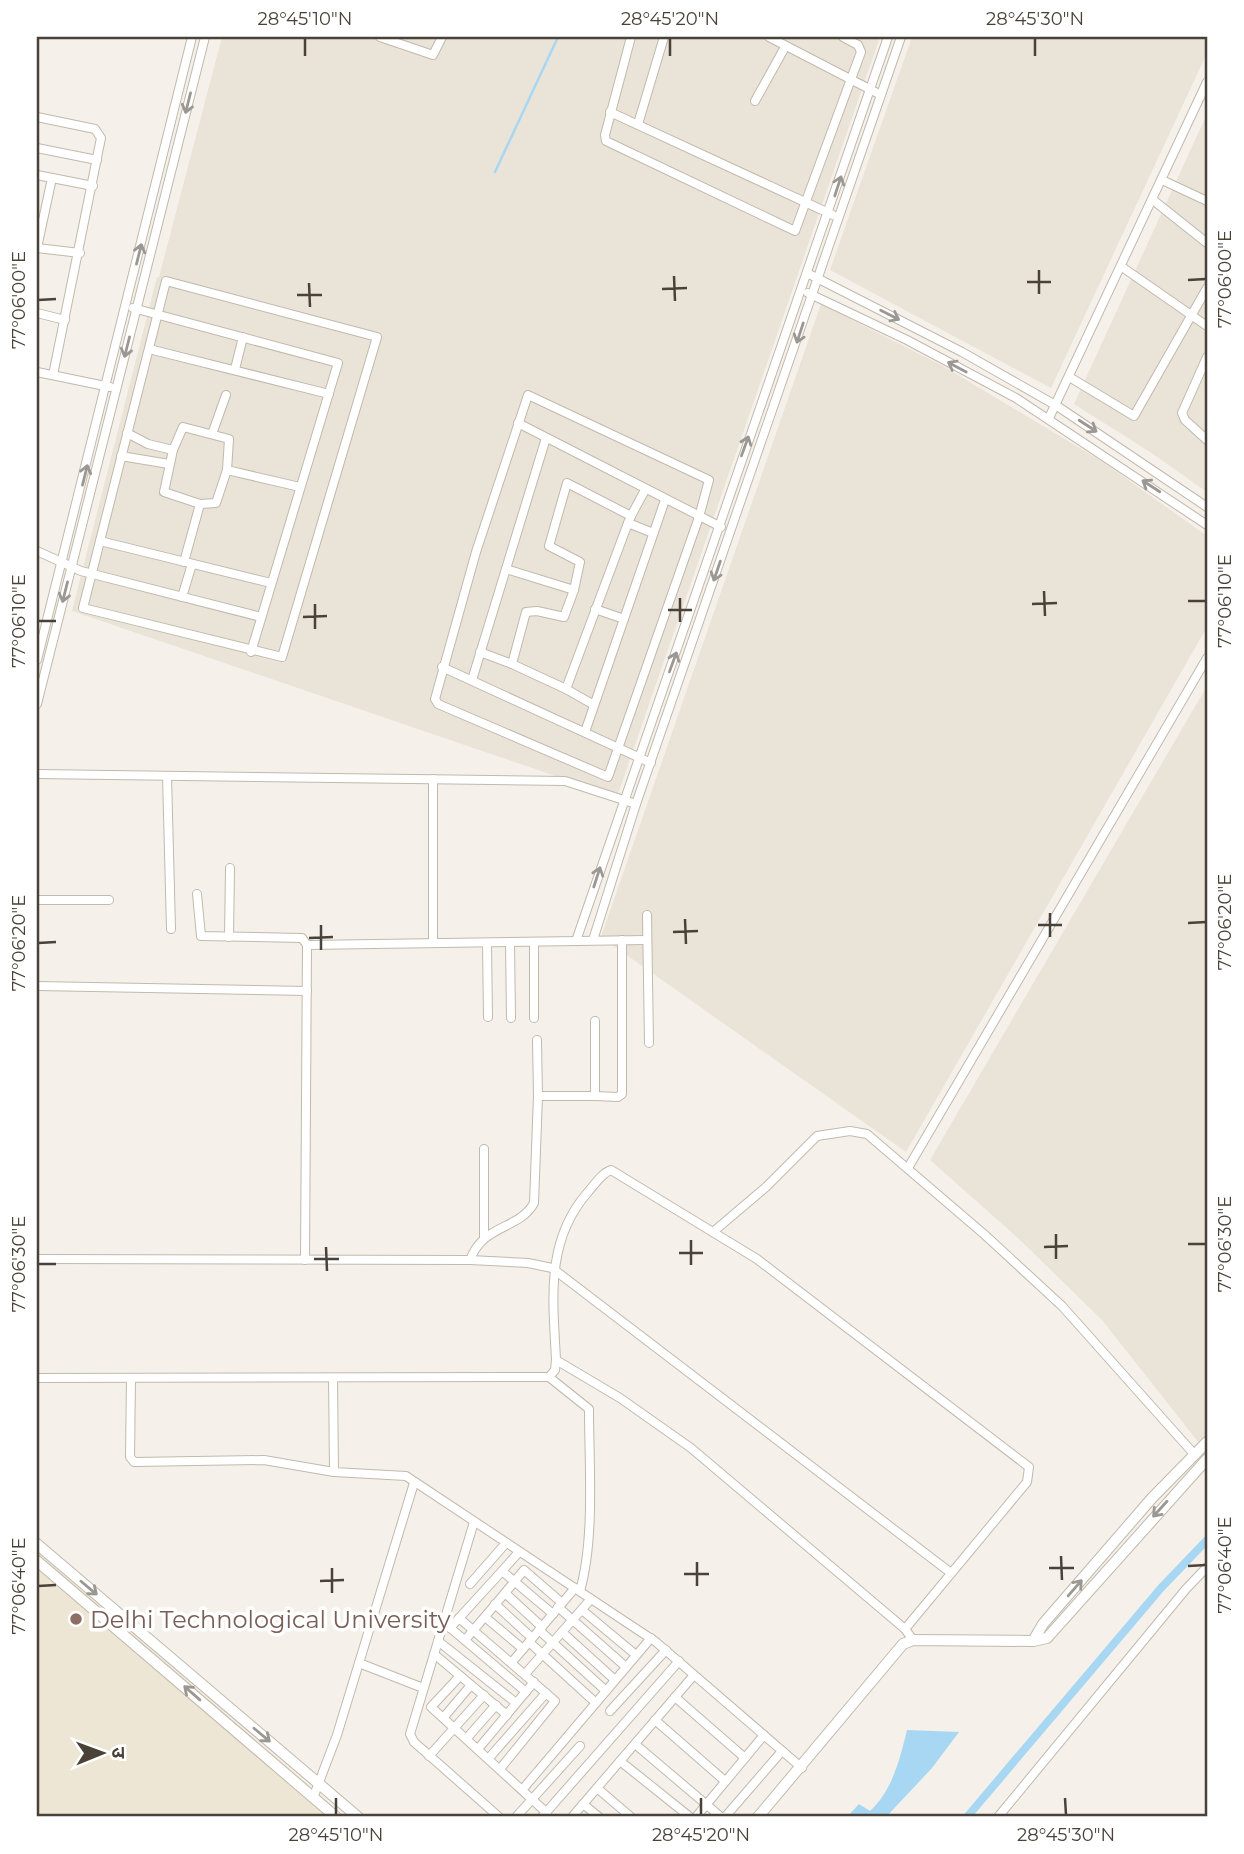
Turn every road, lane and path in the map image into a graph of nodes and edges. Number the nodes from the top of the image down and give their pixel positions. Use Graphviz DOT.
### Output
graph roads {
  1 [pos="192,37"];
  2 [pos="205,37"];
  3 [pos="380,37"];
  4 [pos="442,37"];
  5 [pos="631,37"];
  6 [pos="664,37"];
  7 [pos="769,37"];
  8 [pos="843,37"];
  9 [pos="888,37"];
  10 [pos="901,37"];
  11 [pos="785,47"];
  12 [pos="851,81"];
  13 [pos="1207,82"];
  14 [pos="868,90"];
  15 [pos="881,95"];
  16 [pos="755,101"];
  17 [pos="610,112"];
  18 [pos="37,117"];
  19 [pos="638,124"];
  20 [pos="37,148"];
  21 [pos="97,160"];
  22 [pos="37,175"];
  23 [pos="52,178"];
  24 [pos="1162,180"];
  25 [pos="93,186"];
  26 [pos="1153,200"];
  27 [pos="1207,201"];
  28 [pos="807,203"];
  29 [pos="828,213"];
  30 [pos="839,217"];
  31 [pos="1207,243"];
  32 [pos="37,248"];
  33 [pos="80,253"];
  34 [pos="1122,267"];
  35 [pos="807,273"];
  36 [pos="819,278"];
  37 [pos="1207,288"];
  38 [pos="800,291"];
  39 [pos="812,295"];
  40 [pos="126,307"];
  41 [pos="136,309"];
  42 [pos="37,313"];
  43 [pos="158,314"];
  44 [pos="1190,314"];
  45 [pos="65,320"];
  46 [pos="1207,326"];
  47 [pos="243,337"];
  48 [pos="149,349"];
  49 [pos="1207,357"];
  50 [pos="235,369"];
  51 [pos="37,372"];
  52 [pos="53,375"];
  53 [pos="1071,378"];
  54 [pos="106,386"];
  55 [pos="116,388"];
  56 [pos="329,394"];
  57 [pos="226,395"];
  58 [pos="1057,406"];
  59 [pos="1049,418"];
  60 [pos="518,423"];
  61 [pos="127,433"];
  62 [pos="212,434"];
  63 [pos="1207,437"];
  64 [pos="546,438"];
  65 [pos="173,450"];
  66 [pos="121,456"];
  67 [pos="169,464"];
  68 [pos="227,470"];
  69 [pos="300,487"];
  70 [pos="645,490"];
  71 [pos="665,500"];
  72 [pos="200,504"];
  73 [pos="1207,507"];
  74 [pos="699,517"];
  75 [pos="629,519"];
  76 [pos="1207,525"];
  77 [pos="719,526"];
  78 [pos="730,532"];
  79 [pos="653,533"];
  80 [pos="100,541"];
  81 [pos="37,551"];
  82 [pos="67,562"];
  83 [pos="188,563"];
  84 [pos="506,569"];
  85 [pos="92,574"];
  86 [pos="271,583"];
  87 [pos="574,590"];
  88 [pos="182,597"];
  89 [pos="595,609"];
  90 [pos="261,618"];
  91 [pos="624,619"];
  92 [pos="251,652"];
  93 [pos="480,652"];
  94 [pos="1207,657"];
  95 [pos="37,660"];
  96 [pos="512,664"];
  97 [pos="442,667"];
  98 [pos="472,680"];
  99 [pos="566,689"];
  100 [pos="37,704"];
  101 [pos="594,705"];
  102 [pos="585,732"];
  103 [pos="620,747"];
  104 [pos="640,756"];
  105 [pos="651,763"];
  106 [pos="37,774"];
  107 [pos="167,775"];
  108 [pos="433,779"];
  109 [pos="623,799"];
  110 [pos="636,804"];
  111 [pos="229,868"];
  112 [pos="197,894"];
  113 [pos="37,900"];
  114 [pos="109,900"];
  115 [pos="647,915"];
  116 [pos="171,929"];
  117 [pos="229,937"];
  118 [pos="593,940"];
  119 [pos="622,940"];
  120 [pos="647,940"];
  121 [pos="576,941"];
  122 [pos="534,942"];
  123 [pos="433,943"];
  124 [pos="487,943"];
  125 [pos="510,943"];
  126 [pos="307,945"];
  127 [pos="37,986"];
  128 [pos="307,991"];
  129 [pos="488,1017"];
  130 [pos="512,1018"];
  131 [pos="534,1018"];
  132 [pos="595,1021"];
  133 [pos="537,1040"];
  134 [pos="649,1043"];
  135 [pos="538,1096"];
  136 [pos="595,1096"];
  137 [pos="484,1149"];
  138 [pos="908,1168"];
  139 [pos="713,1232"];
  140 [pos="484,1238"];
  141 [pos="472,1254"];
  142 [pos="37,1259"];
  143 [pos="305,1260"];
  144 [pos="552,1268"];
  145 [pos="556,1360"];
  146 [pos="549,1377"];
  147 [pos="37,1378"];
  148 [pos="131,1378"];
  149 [pos="333,1378"];
  150 [pos="1207,1442"];
  151 [pos="1194,1454"];
  152 [pos="1207,1459"];
  153 [pos="334,1472"];
  154 [pos="414,1483"];
  155 [pos="474,1522"];
  156 [pos="506,1543"];
  157 [pos="37,1544"];
  158 [pos="519,1552"];
  159 [pos="533,1560"];
  160 [pos="37,1562"];
  161 [pos="1207,1567"];
  162 [pos="524,1570"];
  163 [pos="502,1571"];
  164 [pos="951,1573"];
  165 [pos="514,1580"];
  166 [pos="470,1584"];
  167 [pos="577,1589"];
  168 [pos="505,1593"];
  169 [pos="592,1599"];
  170 [pos="495,1605"];
  171 [pos="557,1608"];
  172 [pos="582,1610"];
  173 [pos="485,1617"];
  174 [pos="459,1618"];
  175 [pos="573,1620"];
  176 [pos="447,1625"];
  177 [pos="540,1628"];
  178 [pos="474,1629"];
  179 [pos="905,1629"];
  180 [pos="562,1632"];
  181 [pos="651,1638"];
  182 [pos="465,1640"];
  183 [pos="531,1640"];
  184 [pos="913,1640"];
  185 [pos="438,1641"];
  186 [pos="1033,1641"];
  187 [pos="553,1642"];
  188 [pos="523,1649"];
  189 [pos="666,1650"];
  190 [pos="434,1654"];
  191 [pos="542,1655"];
  192 [pos="636,1655"];
  193 [pos="679,1661"];
  194 [pos="512,1662"];
  195 [pos="359,1663"];
  196 [pos="626,1667"];
  197 [pos="525,1674"];
  198 [pos="694,1675"];
  199 [pos="460,1676"];
  200 [pos="615,1680"];
  201 [pos="534,1682"];
  202 [pos="471,1685"];
  203 [pos="423,1688"];
  204 [pos="606,1691"];
  205 [pos="526,1692"];
  206 [pos="546,1692"];
  207 [pos="484,1695"];
  208 [pos="675,1697"];
  209 [pos="516,1703"];
  210 [pos="596,1703"];
  211 [pos="496,1705"];
  212 [pos="418,1706"];
  213 [pos="431,1707"];
  214 [pos="610,1711"];
  215 [pos="507,1715"];
  216 [pos="444,1717"];
  217 [pos="656,1720"];
  218 [pos="456,1727"];
  219 [pos="764,1735"];
  220 [pos="467,1738"];
  221 [pos="635,1744"];
  222 [pos="580,1746"];
  223 [pos="478,1749"];
  224 [pos="782,1751"];
  225 [pos="429,1756"];
  226 [pos="489,1758"];
  227 [pos="745,1758"];
  228 [pos="620,1761"];
  229 [pos="802,1768"];
  230 [pos="500,1769"];
  231 [pos="726,1781"];
  232 [pos="320,1786"];
  233 [pos="597,1788"];
  234 [pos="522,1790"];
  235 [pos="313,1798"];
  236 [pos="533,1800"];
  237 [pos="583,1804"];
  238 [pos="706,1805"];
  239 [pos="545,1815"];
  240 [pos="336,1817"];
  241 [pos="358,1817"];
  242 [pos="499,1817"];
  243 [pos="516,1817"];
  244 [pos="572,1817"];
  245 [pos="599,1817"];
  246 [pos="631,1817"];
  247 [pos="690,1817"];
  248 [pos="695,1817"];
  249 [pos="723,1817"];
  250 [pos="758,1817"];
  251 [pos="998,1817"];
  40 -- 1 [label="street, one-way"];
  2 -- 41 [label="street, one-way"];
  3 -- 4 [label="street"];
  5 -- 17 [label="street"];
  6 -- 19 [label="street"];
  7 -- 11 [label="street"];
  8 -- 12 [label="street"];
  9 -- 14 [label="street"];
  10 -- 15 [label="street"];
  11 -- 12 [label="street"];
  11 -- 16 [label="street"];
  12 -- 14 [label="street"];
  12 -- 28 [label="street"];
  13 -- 24 [label="street"];
  14 -- 15 [label="street"];
  29 -- 14 [label="street, one-way"];
  15 -- 30 [label="street"];
  17 -- 19 [label="street"];
  17 -- 28 [label="street"];
  18 -- 21 [label="street"];
  19 -- 28 [label="street"];
  20 -- 21 [label="street"];
  21 -- 25 [label="street"];
  22 -- 23 [label="street"];
  23 -- 25 [label="street"];
  23 -- 32 [label="street"];
  24 -- 26 [label="street"];
  24 -- 27 [label="street"];
  25 -- 33 [label="street"];
  26 -- 31 [label="street"];
  26 -- 34 [label="street"];
  28 -- 29 [label="street"];
  29 -- 30 [label="street"];
  29 -- 35 [label="street"];
  30 -- 36 [label="street"];
  32 -- 33 [label="street"];
  33 -- 45 [label="street"];
  34 -- 44 [label="street"];
  34 -- 53 [label="street"];
  35 -- 36 [label="street"];
  35 -- 38 [label="street"];
  36 -- 39 [label="street"];
  36 -- 58 [label="street, one-way"];
  37 -- 44 [label="street"];
  38 -- 39 [label="street"];
  77 -- 38 [label="street, one-way"];
  59 -- 39 [label="street, one-way"];
  39 -- 78 [label="street, one-way"];
  40 -- 41 [label="street"];
  40 -- 54 [label="street"];
  41 -- 43 [label="street"];
  41 -- 55 [label="street, one-way"];
  42 -- 45 [label="street"];
  43 -- 47 [label="street"];
  43 -- 48 [label="street"];
  43 -- 92 [label="street"];
  44 -- 46 [label="street"];
  44 -- 53 [label="street"];
  45 -- 52 [label="street"];
  47 -- 50 [label="street"];
  47 -- 56 [label="street"];
  48 -- 50 [label="street"];
  48 -- 61 [label="street"];
  49 -- 63 [label="street"];
  50 -- 56 [label="street"];
  51 -- 52 [label="street"];
  52 -- 54 [label="street"];
  53 -- 58 [label="street"];
  54 -- 55 [label="street"];
  82 -- 54 [label="street, one-way"];
  55 -- 82 [label="street"];
  56 -- 69 [label="street"];
  57 -- 62 [label="street"];
  58 -- 59 [label="street"];
  58 -- 73 [label="street, one-way"];
  76 -- 59 [label="street, one-way"];
  60 -- 64 [label="street"];
  60 -- 74 [label="street"];
  60 -- 97 [label="street"];
  61 -- 65 [label="street"];
  61 -- 66 [label="street"];
  62 -- 65 [label="street"];
  62 -- 68 [label="street"];
  64 -- 70 [label="street"];
  64 -- 84 [label="street"];
  65 -- 67 [label="street"];
  66 -- 67 [label="street"];
  66 -- 80 [label="street"];
  67 -- 72 [label="street"];
  68 -- 69 [label="street"];
  68 -- 72 [label="street"];
  69 -- 86 [label="street"];
  70 -- 71 [label="street"];
  70 -- 75 [label="street"];
  71 -- 74 [label="street"];
  71 -- 79 [label="street"];
  72 -- 83 [label="street"];
  74 -- 77 [label="street"];
  74 -- 103 [label="street"];
  75 -- 79 [label="street"];
  75 -- 87 [label="street"];
  75 -- 89 [label="street"];
  77 -- 78 [label="street"];
  104 -- 77 [label="street, one-way"];
  78 -- 105 [label="street, one-way"];
  79 -- 91 [label="street"];
  80 -- 83 [label="street"];
  80 -- 85 [label="street"];
  81 -- 82 [label="street"];
  82 -- 85 [label="street"];
  82 -- 95 [label="street"];
  82 -- 100 [label="street, one-way"];
  83 -- 86 [label="street"];
  83 -- 88 [label="street"];
  84 -- 87 [label="street"];
  84 -- 93 [label="street"];
  85 -- 88 [label="street"];
  85 -- 92 [label="street"];
  86 -- 90 [label="street"];
  87 -- 96 [label="street"];
  88 -- 90 [label="street"];
  89 -- 91 [label="street"];
  89 -- 99 [label="street"];
  90 -- 92 [label="street"];
  91 -- 101 [label="street"];
  93 -- 96 [label="street"];
  93 -- 98 [label="street"];
  94 -- 138 [label="street"];
  96 -- 99 [label="street"];
  97 -- 98 [label="street"];
  97 -- 103 [label="street"];
  98 -- 102 [label="street"];
  99 -- 101 [label="street"];
  101 -- 102 [label="street"];
  102 -- 103 [label="street"];
  103 -- 104 [label="street"];
  104 -- 105 [label="street"];
  104 -- 109 [label="street"];
  105 -- 110 [label="street"];
  106 -- 107 [label="street"];
  107 -- 108 [label="street"];
  107 -- 116 [label="street"];
  108 -- 109 [label="street"];
  108 -- 123 [label="street"];
  109 -- 110 [label="street"];
  121 -- 109 [label="street, one-way"];
  110 -- 118 [label="street"];
  111 -- 117 [label="street"];
  112 -- 117 [label="street"];
  113 -- 114 [label="street"];
  115 -- 120 [label="street"];
  117 -- 126 [label="street"];
  118 -- 119 [label="street"];
  118 -- 121 [label="street"];
  119 -- 120 [label="street"];
  119 -- 136 [label="street"];
  120 -- 134 [label="street"];
  121 -- 122 [label="street"];
  122 -- 125 [label="street"];
  122 -- 131 [label="street"];
  123 -- 124 [label="street"];
  123 -- 126 [label="street"];
  124 -- 125 [label="street"];
  124 -- 129 [label="street"];
  125 -- 130 [label="street"];
  126 -- 128 [label="street"];
  127 -- 128 [label="street"];
  128 -- 143 [label="street"];
  132 -- 136 [label="street"];
  133 -- 135 [label="street"];
  135 -- 136 [label="street"];
  135 -- 140 [label="street"];
  137 -- 140 [label="street"];
  138 -- 139 [label="street"];
  138 -- 151 [label="street"];
  139 -- 144 [label="street"];
  139 -- 164 [label="street"];
  140 -- 141 [label="street"];
  141 -- 143 [label="street"];
  141 -- 144 [label="street"];
  142 -- 143 [label="street"];
  144 -- 145 [label="street"];
  144 -- 164 [label="street"];
  145 -- 146 [label="street"];
  145 -- 179 [label="street"];
  146 -- 149 [label="street"];
  146 -- 167 [label="street"];
  147 -- 148 [label="street"];
  148 -- 149 [label="street"];
  148 -- 153 [label="street"];
  149 -- 153 [label="street"];
  150 -- 151 [label="street"];
  186 -- 151 [label="street, one-way"];
  152 -- 186 [label="street, one-way"];
  153 -- 154 [label="street"];
  154 -- 155 [label="street"];
  154 -- 195 [label="street"];
  155 -- 156 [label="street"];
  155 -- 176 [label="street"];
  156 -- 158 [label="street"];
  156 -- 166 [label="street"];
  157 -- 232 [label="street, one-way"];
  158 -- 159 [label="street"];
  158 -- 163 [label="street"];
  159 -- 162 [label="street"];
  159 -- 167 [label="street"];
  235 -- 160 [label="street, one-way"];
  161 -- 251 [label="street"];
  162 -- 165 [label="street"];
  162 -- 171 [label="street"];
  163 -- 165 [label="street"];
  163 -- 174 [label="street"];
  164 -- 179 [label="street"];
  165 -- 168 [label="street"];
  165 -- 171 [label="street"];
  167 -- 169 [label="street"];
  167 -- 171 [label="street"];
  168 -- 170 [label="street"];
  168 -- 177 [label="street"];
  169 -- 172 [label="street"];
  169 -- 181 [label="street"];
  170 -- 173 [label="street"];
  170 -- 183 [label="street"];
  171 -- 175 [label="street"];
  171 -- 177 [label="street"];
  172 -- 175 [label="street"];
  172 -- 192 [label="street"];
  173 -- 178 [label="street"];
  173 -- 188 [label="street"];
  174 -- 176 [label="street"];
  174 -- 178 [label="street"];
  175 -- 180 [label="street"];
  175 -- 196 [label="street"];
  176 -- 182 [label="street"];
  176 -- 185 [label="street"];
  177 -- 183 [label="street"];
  177 -- 187 [label="street"];
  178 -- 182 [label="street"];
  178 -- 194 [label="street"];
  179 -- 184 [label="street"];
  180 -- 187 [label="street"];
  180 -- 200 [label="street"];
  181 -- 189 [label="street"];
  181 -- 192 [label="street"];
  182 -- 205 [label="street"];
  183 -- 188 [label="street"];
  183 -- 191 [label="street"];
  184 -- 186 [label="street"];
  184 -- 229 [label="street"];
  185 -- 190 [label="street"];
  185 -- 209 [label="street"];
  187 -- 191 [label="street"];
  187 -- 204 [label="street"];
  188 -- 194 [label="street"];
  189 -- 193 [label="street"];
  189 -- 214 [label="street"];
  190 -- 199 [label="street"];
  190 -- 203 [label="street"];
  191 -- 197 [label="street"];
  191 -- 210 [label="street"];
  192 -- 196 [label="street"];
  193 -- 198 [label="street"];
  193 -- 239 [label="street"];
  194 -- 197 [label="street"];
  195 -- 203 [label="street"];
  195 -- 232 [label="street"];
  196 -- 200 [label="street"];
  197 -- 201 [label="street"];
  198 -- 208 [label="street"];
  198 -- 219 [label="street"];
  199 -- 202 [label="street"];
  199 -- 213 [label="street"];
  200 -- 204 [label="street"];
  201 -- 205 [label="street"];
  201 -- 206 [label="street"];
  202 -- 207 [label="street"];
  202 -- 216 [label="street"];
  203 -- 212 [label="street"];
  204 -- 210 [label="street"];
  205 -- 209 [label="street"];
  206 -- 226 [label="street"];
  206 -- 230 [label="street"];
  207 -- 211 [label="street"];
  207 -- 218 [label="street"];
  208 -- 217 [label="street"];
  208 -- 227 [label="street"];
  209 -- 215 [label="street"];
  210 -- 234 [label="street"];
  211 -- 215 [label="street"];
  211 -- 220 [label="street"];
  212 -- 213 [label="street"];
  212 -- 225 [label="street"];
  213 -- 216 [label="street"];
  215 -- 223 [label="street"];
  216 -- 218 [label="street"];
  217 -- 221 [label="street"];
  217 -- 231 [label="street"];
  218 -- 220 [label="street"];
  218 -- 225 [label="street"];
  219 -- 224 [label="street"];
  219 -- 227 [label="street"];
  220 -- 223 [label="street"];
  221 -- 228 [label="street"];
  221 -- 238 [label="street"];
  222 -- 236 [label="street"];
  223 -- 226 [label="street"];
  224 -- 229 [label="street"];
  224 -- 249 [label="street"];
  225 -- 242 [label="street"];
  226 -- 230 [label="street"];
  227 -- 231 [label="street"];
  228 -- 233 [label="street"];
  228 -- 247 [label="street"];
  229 -- 250 [label="street"];
  230 -- 234 [label="street"];
  231 -- 238 [label="street"];
  232 -- 235 [label="street"];
  232 -- 241 [label="street"];
  233 -- 237 [label="street"];
  233 -- 246 [label="street"];
  234 -- 236 [label="street"];
  235 -- 240 [label="street"];
  236 -- 239 [label="street"];
  236 -- 243 [label="street"];
  237 -- 244 [label="street"];
  237 -- 245 [label="street"];
  238 -- 248 [label="street"];
  238 -- 249 [label="street"];
}
